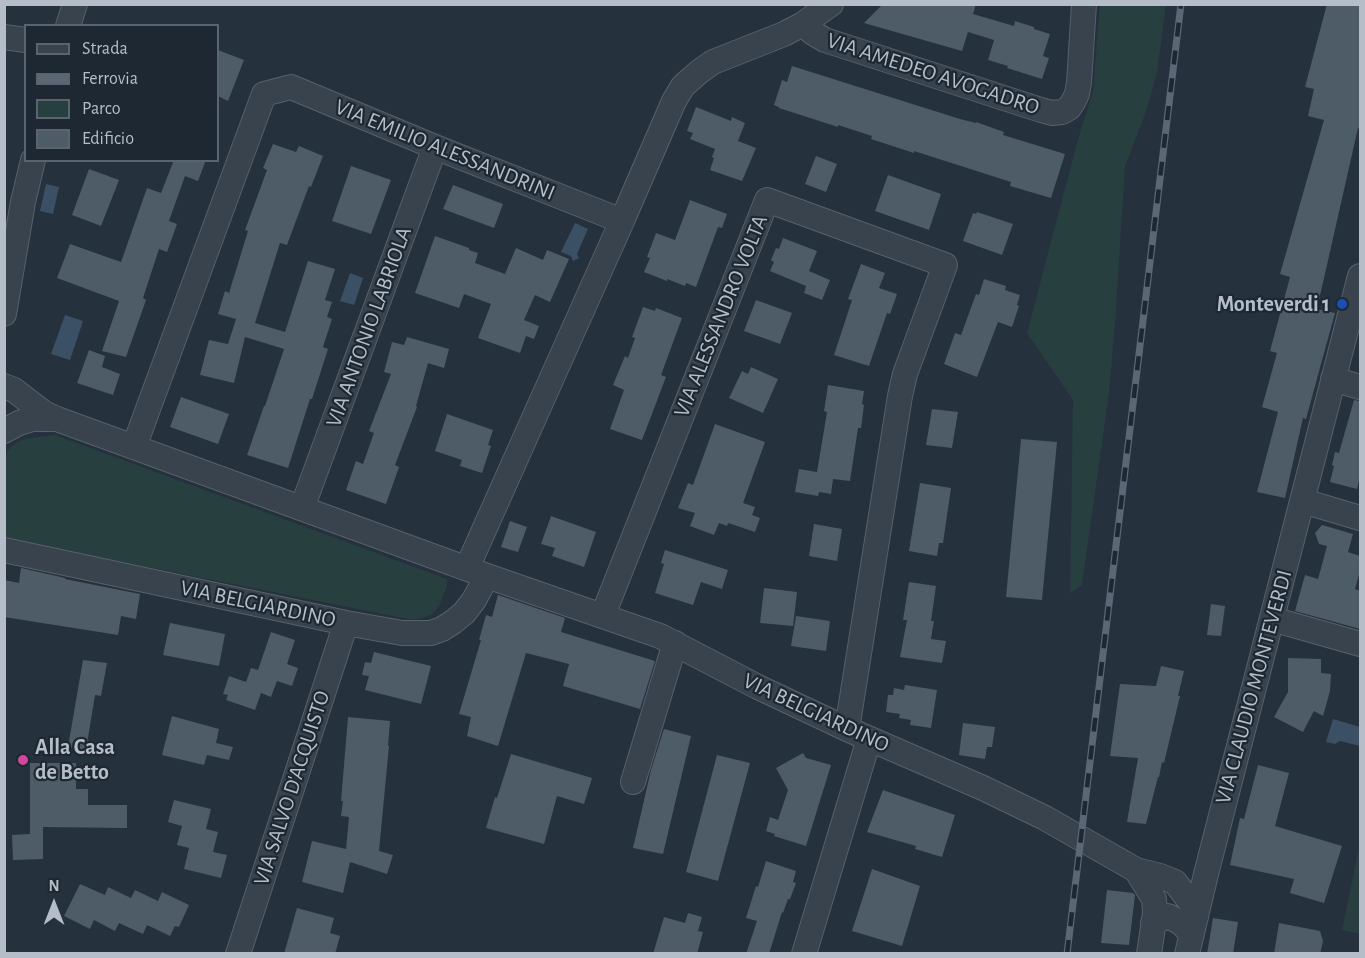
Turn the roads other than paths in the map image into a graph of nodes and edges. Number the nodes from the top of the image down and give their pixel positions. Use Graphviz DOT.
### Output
graph roads {
  1 [pos="75,4"];
  2 [pos="831,4"];
  3 [pos="1084,4"];
  4 [pos="69,24"];
  5 [pos="803,24"];
  6 [pos="4,37"];
  7 [pos="24,40"];
  8 [pos="435,147"];
  9 [pos="33,162"];
  10 [pos="622,221"];
  11 [pos="1360,276"];
  12 [pos="4,314"];
  13 [pos="1333,379"];
  14 [pos="4,386"];
  15 [pos="1360,387"];
  16 [pos="4,408"];
  17 [pos="32,418"];
  18 [pos="57,418"];
  19 [pos="4,431"];
  20 [pos="135,447"];
  21 [pos="1303,501"];
  22 [pos="302,508"];
  23 [pos="1360,518"];
  24 [pos="4,550"];
  25 [pos="477,572"];
  26 [pos="603,615"];
  27 [pos="1272,619"];
  28 [pos="346,623"];
  29 [pos="675,643"];
  30 [pos="1360,644"];
  31 [pos="847,729"];
  32 [pos="869,739"];
  33 [pos="633,782"];
  34 [pos="1136,870"];
  35 [pos="1206,874"];
  36 [pos="1180,889"];
  37 [pos="1153,923"];
  38 [pos="1192,935"];
  39 [pos="238,954"];
  40 [pos="804,954"];
  41 [pos="1149,954"];
  1 -- 4 [label="street"];
  2 -- 5 [label="street, VIA AMEDEO AVOGADRO"];
  3 -- 5 [label="street, VIA AMEDEO AVOGADRO"];
  5 -- 10 [label="street, VIA AMEDEO AVOGADRO"];
  6 -- 7 [label="street"];
  8 -- 10 [label="street, VIA EMILIO ALESSANDRINI"];
  8 -- 20 [label="street, VIA EMILIO ALESSANDRINI"];
  8 -- 22 [label="street, VIA ANTONIO LABRIOLA"];
  9 -- 12 [label="street"];
  10 -- 25 [label="street"];
  11 -- 13 [label="street, VIA CLAUDIO MONTEVERDI"];
  13 -- 15 [label="street"];
  13 -- 21 [label="street, VIA CLAUDIO MONTEVERDI"];
  14 -- 18 [label="street"];
  16 -- 17 [label="street"];
  17 -- 18 [label="street"];
  17 -- 19 [label="street"];
  18 -- 20 [label="street, VIA BELGIARDINO"];
  20 -- 22 [label="street, VIA BELGIARDINO"];
  21 -- 23 [label="street"];
  21 -- 27 [label="street, VIA CLAUDIO MONTEVERDI"];
  22 -- 25 [label="street, VIA BELGIARDINO"];
  24 -- 28 [label="street, VIA BELGIARDINO"];
  25 -- 26 [label="street, VIA BELGIARDINO"];
  25 -- 28 [label="street, VIA BELGIARDINO"];
  26 -- 29 [label="street, VIA BELGIARDINO"];
  26 -- 31 [label="street, VIA ALESSANDRO VOLTA"];
  27 -- 30 [label="street"];
  27 -- 35 [label="street, VIA CLAUDIO MONTEVERDI"];
  28 -- 39 [label="street, VIA SALVO D'ACQUISTO"];
  29 -- 31 [label="street, VIA BELGIARDINO"];
  29 -- 33 [label="street"];
  31 -- 32 [label="street, VIA BELGIARDINO"];
  32 -- 34 [label="street, VIA BELGIARDINO"];
  32 -- 40 [label="street"];
  34 -- 36 [label="street"];
  34 -- 37 [label="street"];
  35 -- 36 [label="street"];
  35 -- 38 [label="street, VIA CLAUDIO MONTEVERDI"];
  36 -- 37 [label="street"];
  36 -- 38 [label="street"];
  37 -- 38 [label="street"];
  37 -- 41 [label="street"];
}
